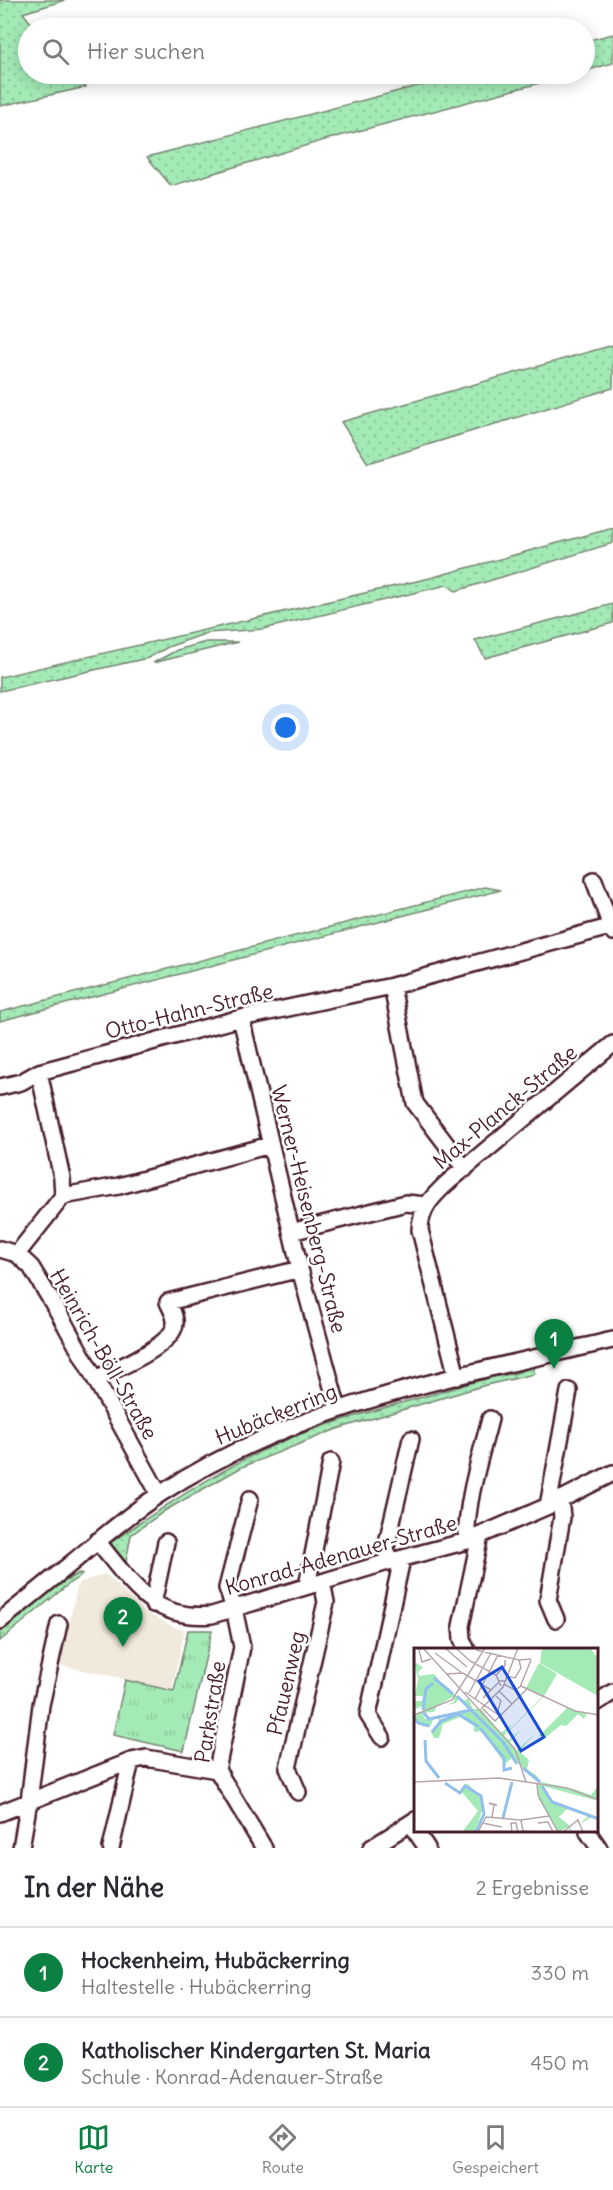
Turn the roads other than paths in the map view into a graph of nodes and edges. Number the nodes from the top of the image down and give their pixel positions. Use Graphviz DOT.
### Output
graph roads {
  1 [pos="594,880"];
  2 [pos="612,928"];
  3 [pos="392,986"];
  4 [pos="241,1018"];
  5 [pos="613,1044"];
  6 [pos="39,1072"];
  7 [pos="0,1087"];
  8 [pos="270,1145"];
  9 [pos="465,1169"];
  10 [pos="63,1196"];
  11 [pos="426,1205"];
  12 [pos="291,1232"];
  13 [pos="0,1249"];
  14 [pos="17,1254"];
  15 [pos="300,1269"];
  16 [pos="613,1340"];
  17 [pos="457,1377"];
  18 [pos="95,1379"];
  19 [pos="569,1391"];
  20 [pos="338,1409"];
  21 [pos="490,1419"];
  22 [pos="411,1439"];
  23 [pos="331,1462"];
  24 [pos="613,1473"];
  25 [pos="159,1494"];
  26 [pos="250,1499"];
  27 [pos="554,1502"];
  28 [pos="474,1538"];
  29 [pos="97,1542"];
  30 [pos="166,1542"];
  31 [pos="395,1560"];
  32 [pos="322,1582"];
  33 [pos="307,1586"];
  34 [pos="153,1604"];
  35 [pos="234,1608"];
  36 [pos="1,1618"];
  37 [pos="556,1619"];
  38 [pos="59,1624"];
  39 [pos="466,1648"];
  40 [pos="613,1692"];
  41 [pos="598,1702"];
  42 [pos="382,1737"];
  43 [pos="131,1761"];
  44 [pos="217,1770"];
  45 [pos="298,1792"];
  46 [pos="29,1801"];
  47 [pos="0,1813"];
  48 [pos="414,1826"];
  49 [pos="418,1833"];
  50 [pos="589,1833"];
  51 [pos="21,1848"];
  52 [pos="111,1848"];
  53 [pos="264,1848"];
  54 [pos="371,1848"];
  55 [pos="427,1848"];
  56 [pos="599,1848"];
  1 -- 2 [label="street"];
  2 -- 3 [label="street, Otto-Hahn-Straße"];
  3 -- 4 [label="street, Otto-Hahn-Straße"];
  3 -- 9 [label="street"];
  4 -- 6 [label="street, Otto-Hahn-Straße"];
  4 -- 8 [label="street, Werner-Heisenberg-Straße"];
  5 -- 9 [label="street, Max-Planck-Straße"];
  6 -- 7 [label="street, Otto-Hahn-Straße"];
  6 -- 10 [label="street"];
  8 -- 10 [label="street"];
  8 -- 12 [label="street, Werner-Heisenberg-Straße"];
  9 -- 11 [label="street, Max-Planck-Straße"];
  10 -- 14 [label="street"];
  11 -- 12 [label="street"];
  11 -- 17 [label="street"];
  12 -- 15 [label="street, Werner-Heisenberg-Straße"];
  13 -- 14 [label="street"];
  14 -- 18 [label="street, Heinrich-Böll-Straße"];
  15 -- 18 [label="street"];
  15 -- 20 [label="street, Werner-Heisenberg-Straße"];
  16 -- 17 [label="street, Hubäckerring"];
  17 -- 20 [label="street, Hubäckerring"];
  18 -- 25 [label="street, Heinrich-Böll-Straße"];
  19 -- 27 [label="street"];
  20 -- 25 [label="street, Hubäckerring"];
  21 -- 28 [label="street"];
  22 -- 31 [label="street"];
  23 -- 33 [label="street"];
  24 -- 27 [label="street, Konrad-Adenauer-Straße"];
  25 -- 29 [label="street, Hubäckerring"];
  26 -- 35 [label="street, Parkstraße"];
  27 -- 28 [label="street, Konrad-Adenauer-Straße"];
  27 -- 37 [label="street"];
  28 -- 31 [label="street, Konrad-Adenauer-Straße"];
  28 -- 39 [label="street"];
  29 -- 34 [label="street, Konrad-Adenauer-Straße"];
  29 -- 36 [label="street, Hubäckerring"];
  30 -- 34 [label="street"];
  31 -- 32 [label="street, Konrad-Adenauer-Straße"];
  31 -- 42 [label="street"];
  32 -- 33 [label="street, Konrad-Adenauer-Straße"];
  32 -- 45 [label="street, Pfauenweg"];
  33 -- 35 [label="street, Konrad-Adenauer-Straße"];
  34 -- 35 [label="street, Konrad-Adenauer-Straße"];
  35 -- 44 [label="street, Parkstraße"];
  38 -- 46 [label="street"];
  40 -- 41 [label="street"];
  43 -- 44 [label="street"];
  43 -- 46 [label="street"];
  43 -- 52 [label="street"];
  44 -- 53 [label="street, Parkstraße"];
  46 -- 47 [label="street"];
  46 -- 51 [label="street"];
  48 -- 54 [label="street"];
  49 -- 55 [label="street"];
  50 -- 56 [label="street"];
}
